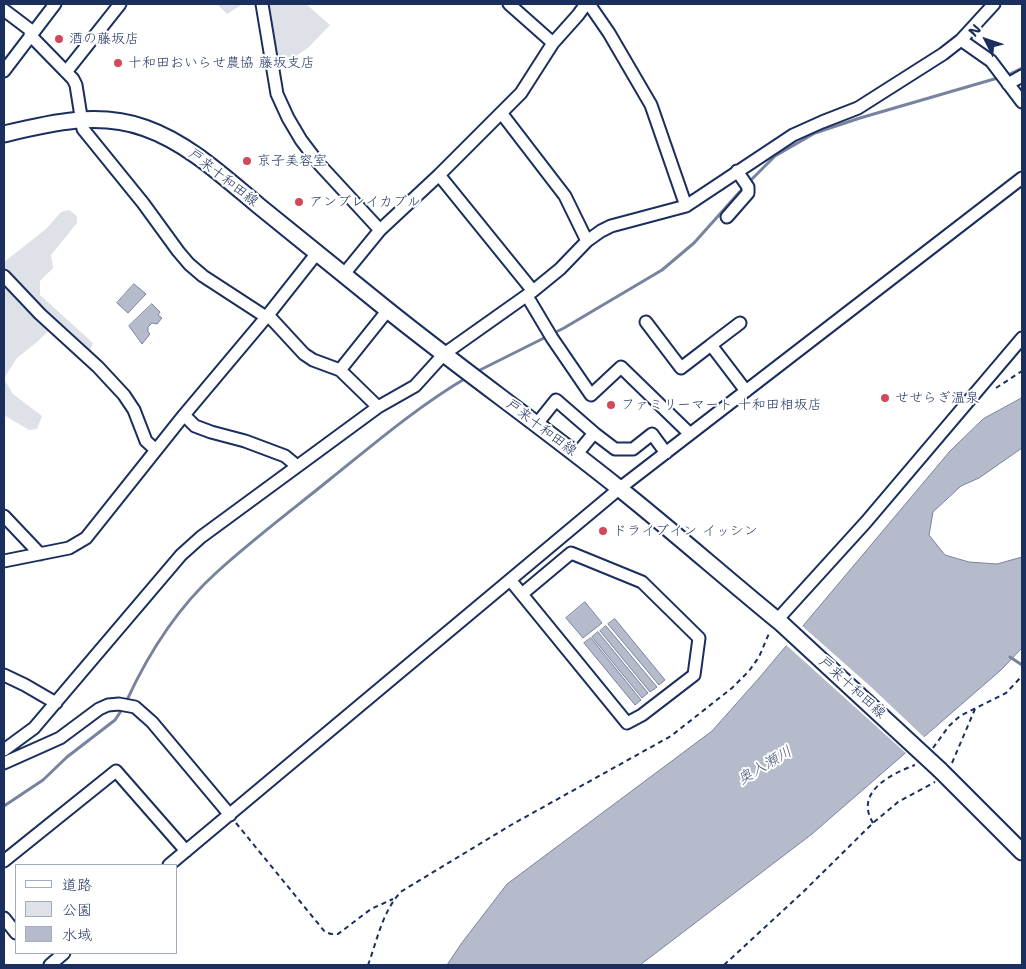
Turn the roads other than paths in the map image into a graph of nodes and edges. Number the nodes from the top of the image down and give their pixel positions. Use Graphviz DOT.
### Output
graph roads {
  1 [pos="54,4"];
  2 [pos="120,4"];
  3 [pos="262,4"];
  4 [pos="509,4"];
  5 [pos="588,4"];
  6 [pos="994,4"];
  7 [pos="4,10"];
  8 [pos="32,34"];
  9 [pos="961,40"];
  10 [pos="553,43"];
  11 [pos="4,72"];
  12 [pos="66,72"];
  13 [pos="1022,76"];
  14 [pos="1004,79"];
  15 [pos="1022,102"];
  16 [pos="502,114"];
  17 [pos="83,119"];
  18 [pos="4,134"];
  19 [pos="737,172"];
  20 [pos="439,175"];
  21 [pos="1022,178"];
  22 [pos="686,206"];
  23 [pos="727,217"];
  24 [pos="380,230"];
  25 [pos="587,241"];
  26 [pos="317,253"];
  27 [pos="344,274"];
  28 [pos="4,276"];
  29 [pos="530,293"];
  30 [pos="388,310"];
  31 [pos="267,316"];
  32 [pos="646,322"];
  33 [pos="740,323"];
  34 [pos="1022,338"];
  35 [pos="711,345"];
  36 [pos="444,354"];
  37 [pos="340,370"];
  38 [pos="746,391"];
  39 [pos="378,407"];
  40 [pos="184,415"];
  41 [pos="536,424"];
  42 [pos="594,434"];
  43 [pos="690,434"];
  44 [pos="156,450"];
  45 [pos="666,452"];
  46 [pos="576,455"];
  47 [pos="297,466"];
  48 [pos="620,488"];
  49 [pos="4,516"];
  50 [pos="556,543"];
  51 [pos="40,554"];
  52 [pos="568,556"];
  53 [pos="4,561"];
  54 [pos="511,581"];
  55 [pos="522,594"];
  56 [pos="779,622"];
  57 [pos="4,675"];
  58 [pos="56,703"];
  59 [pos="4,750"];
  60 [pos="4,763"];
  61 [pos="230,815"];
  62 [pos="186,852"];
  63 [pos="1022,852"];
  64 [pos="4,861"];
  65 [pos="170,864"];
  66 [pos="4,918"];
  67 [pos="15,932"];
  68 [pos="63,954"];
  69 [pos="50,965"];
  1 -- 8 [label="street"];
  2 -- 12 [label="street"];
  3 -- 24 [label="street"];
  4 -- 10 [label="street"];
  5 -- 10 [label="street"];
  5 -- 22 [label="street"];
  6 -- 9 [label="street"];
  7 -- 8 [label="street"];
  8 -- 11 [label="street"];
  8 -- 12 [label="street"];
  9 -- 14 [label="street"];
  9 -- 19 [label="street"];
  10 -- 16 [label="street"];
  12 -- 17 [label="street"];
  13 -- 14 [label="street"];
  14 -- 15 [label="street"];
  16 -- 20 [label="street"];
  16 -- 25 [label="street"];
  17 -- 18 [label="main road, 戸来十和田線"];
  17 -- 26 [label="main road, 戸来十和田線"];
  17 -- 31 [label="street"];
  19 -- 22 [label="street"];
  19 -- 23 [label="street"];
  20 -- 24 [label="street"];
  20 -- 29 [label="street"];
  21 -- 38 [label="street"];
  22 -- 25 [label="street"];
  24 -- 27 [label="street"];
  25 -- 29 [label="street"];
  26 -- 27 [label="main road, 戸来十和田線"];
  26 -- 31 [label="street"];
  27 -- 30 [label="main road, 戸来十和田線"];
  28 -- 44 [label="street"];
  29 -- 36 [label="street"];
  29 -- 43 [label="street"];
  30 -- 36 [label="main road, 戸来十和田線"];
  30 -- 37 [label="street"];
  31 -- 37 [label="street"];
  31 -- 40 [label="street"];
  32 -- 35 [label="street"];
  33 -- 35 [label="street"];
  34 -- 56 [label="street"];
  35 -- 38 [label="street"];
  36 -- 39 [label="street"];
  36 -- 41 [label="main road, 戸来十和田線"];
  37 -- 39 [label="street"];
  38 -- 43 [label="street"];
  39 -- 47 [label="street"];
  40 -- 44 [label="street"];
  40 -- 47 [label="street"];
  41 -- 42 [label="street"];
  41 -- 46 [label="main road, 戸来十和田線"];
  42 -- 45 [label="street"];
  42 -- 46 [label="street"];
  43 -- 45 [label="street"];
  44 -- 51 [label="street"];
  45 -- 48 [label="street"];
  46 -- 48 [label="main road, 戸来十和田線"];
  47 -- 58 [label="street"];
  48 -- 50 [label="street"];
  48 -- 56 [label="main road, 戸来十和田線"];
  49 -- 51 [label="street"];
  50 -- 52 [label="street"];
  50 -- 54 [label="street"];
  51 -- 53 [label="street"];
  52 -- 55 [label="street"];
  52 -- 55 [label="street"];
  54 -- 55 [label="street"];
  54 -- 61 [label="street"];
  56 -- 63 [label="main road, 戸来十和田線, bridge"];
  57 -- 58 [label="street"];
  58 -- 59 [label="street"];
  60 -- 61 [label="street"];
  61 -- 62 [label="street"];
  62 -- 64 [label="street"];
  62 -- 65 [label="street"];
  66 -- 67 [label="street"];
  68 -- 69 [label="street"];
}
